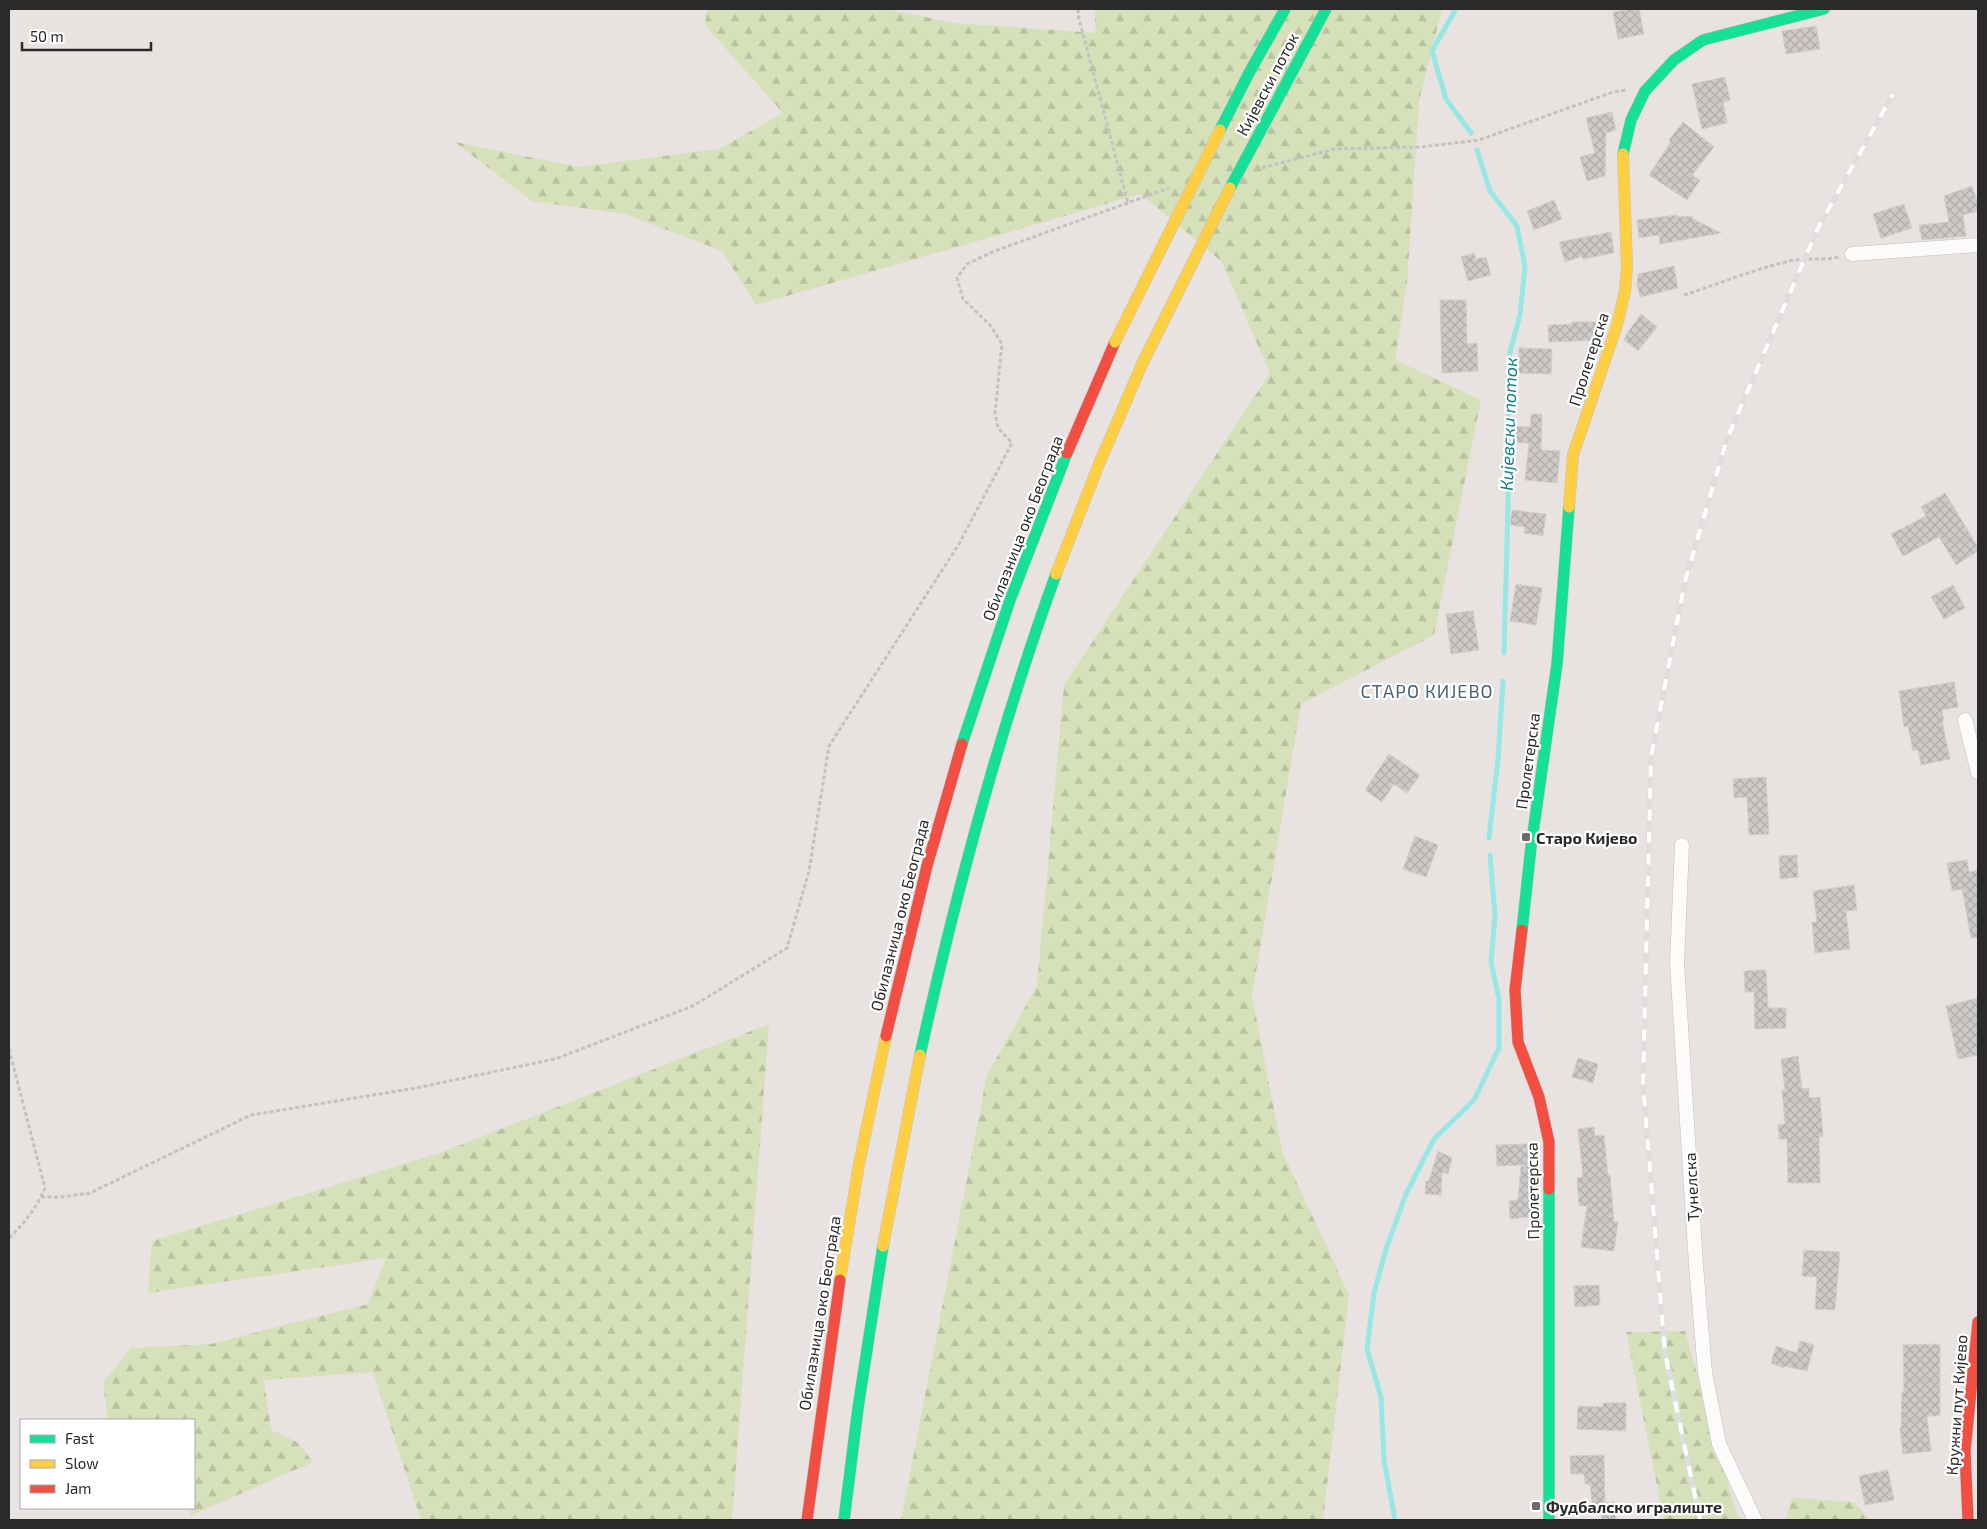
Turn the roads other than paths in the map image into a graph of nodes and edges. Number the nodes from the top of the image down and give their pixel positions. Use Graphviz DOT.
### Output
graph roads {
  1 [pos="1285,9"];
  2 [pos="1326,9"];
  3 [pos="1824,9"];
  4 [pos="1978,245"];
  5 [pos="1852,254"];
  6 [pos="1115,342"];
  7 [pos="1964,720"];
  8 [pos="1978,772"];
  9 [pos="1682,845"];
  10 [pos="1978,1322"];
  11 [pos="807,1520"];
  12 [pos="844,1520"];
  13 [pos="1549,1520"];
  14 [pos="1755,1520"];
  15 [pos="1968,1520"];
  1 -- 6 [label="main road, Кијевски поток, bridge"];
  2 -- 12 [label="main road, Кијевски поток, bridge"];
  3 -- 13 [label="main road, Пролетерска"];
  4 -- 5 [label="street"];
  6 -- 11 [label="main road, Обилазница око Београда"];
  7 -- 8 [label="street"];
  9 -- 14 [label="street, Тунелска"];
  10 -- 15 [label="main road, Кружни пут Кијево"];
}
